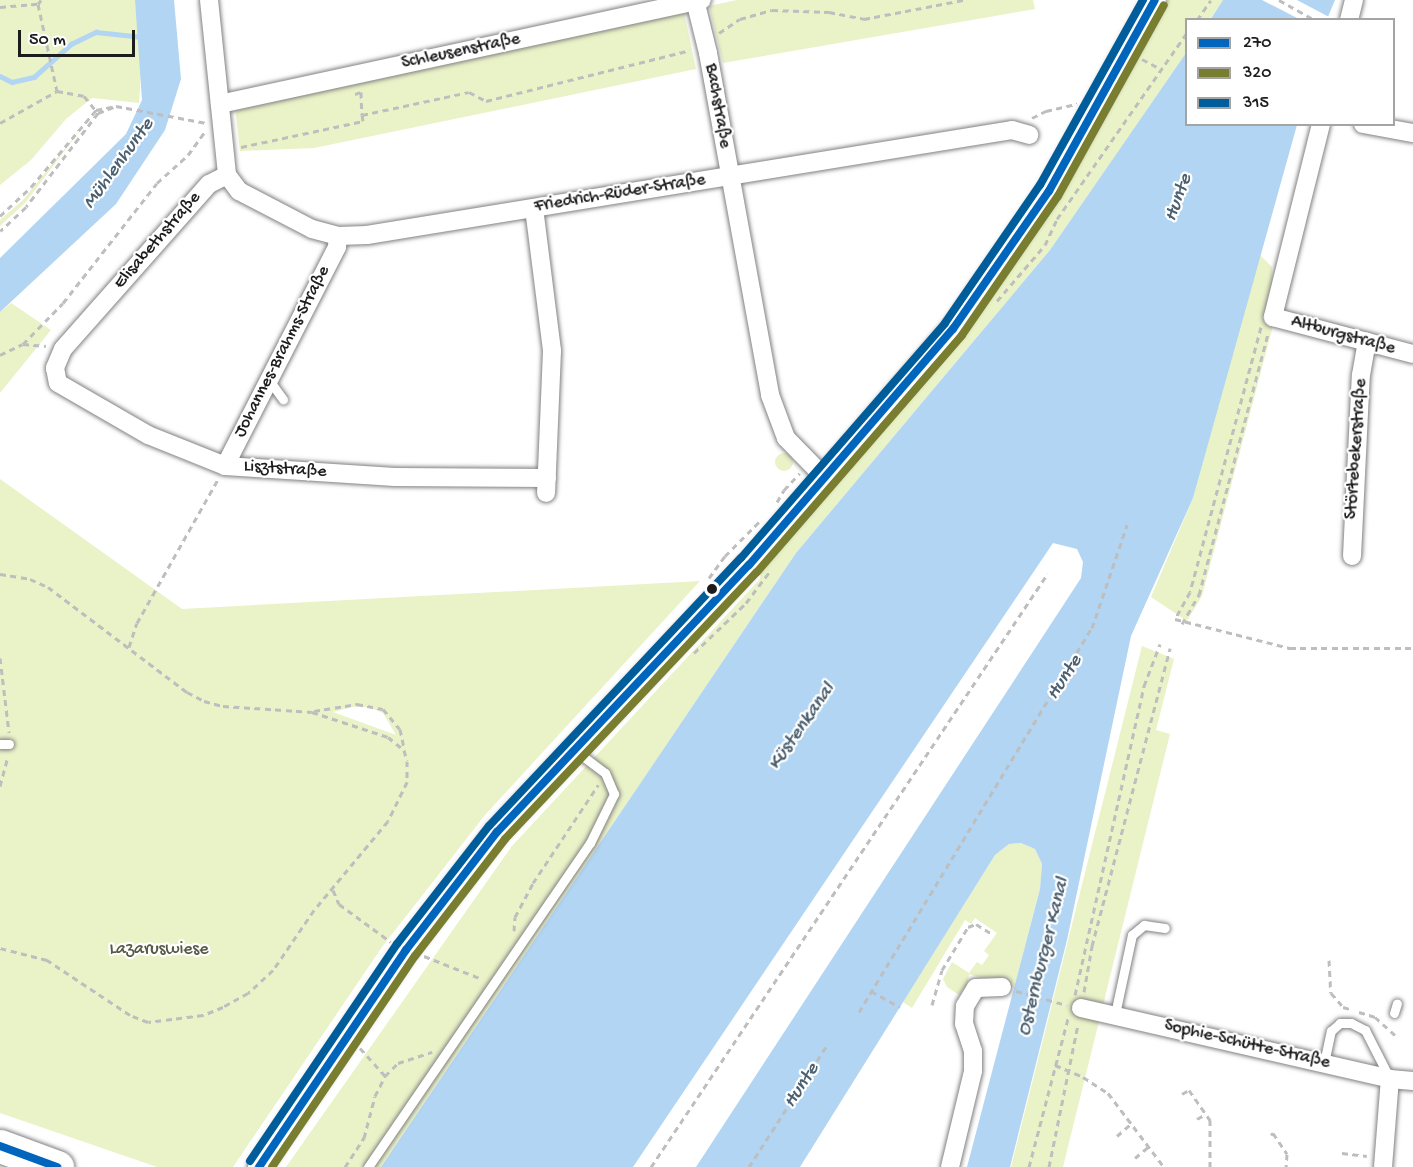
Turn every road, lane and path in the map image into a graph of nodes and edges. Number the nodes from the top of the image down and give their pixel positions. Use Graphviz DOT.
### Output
graph roads {
  1 [pos="209,0"];
  2 [pos="697,0"];
  3 [pos="964,0"];
  4 [pos="1211,0"];
  5 [pos="1279,0"];
  6 [pos="1354,0"];
  7 [pos="40,2"];
  8 [pos="1150,2"];
  9 [pos="0,7"];
  10 [pos="1198,18"];
  11 [pos="1311,18"];
  12 [pos="1350,18"];
  13 [pos="705,39"];
  14 [pos="57,92"];
  15 [pos="349,95"];
  16 [pos="1087,102"];
  17 [pos="220,104"];
  18 [pos="97,111"];
  19 [pos="362,116"];
  20 [pos="0,123"];
  21 [pos="1321,126"];
  22 [pos="1374,126"];
  23 [pos="1021,132"];
  24 [pos="1413,133"];
  25 [pos="225,150"];
  26 [pos="227,175"];
  27 [pos="730,176"];
  28 [pos="534,208"];
  29 [pos="0,216"];
  30 [pos="0,231"];
  31 [pos="338,236"];
  32 [pos="1273,317"];
  33 [pos="1367,342"];
  34 [pos="23,344"];
  35 [pos="63,349"];
  36 [pos="1413,354"];
  37 [pos="0,355"];
  38 [pos="54,369"];
  39 [pos="269,380"];
  40 [pos="283,399"];
  41 [pos="225,466"];
  42 [pos="826,479"];
  43 [pos="1127,525"];
  44 [pos="1352,556"];
  45 [pos="1048,573"];
  46 [pos="0,574"];
  47 [pos="1183,622"];
  48 [pos="1160,644"];
  49 [pos="129,647"];
  50 [pos="1170,648"];
  51 [pos="1413,648"];
  52 [pos="0,658"];
  53 [pos="312,712"];
  54 [pos="4,744"];
  55 [pos="574,749"];
  56 [pos="404,750"];
  57 [pos="605,774"];
  58 [pos="0,786"];
  59 [pos="333,890"];
  60 [pos="1164,928"];
  61 [pos="992,934"];
  62 [pos="430,947"];
  63 [pos="0,948"];
  64 [pos="518,951"];
  65 [pos="416,957"];
  66 [pos="1329,960"];
  67 [pos="496,981"];
  68 [pos="1002,987"];
  69 [pos="871,991"];
  70 [pos="932,1005"];
  71 [pos="900,1007"];
  72 [pos="1071,1009"];
  73 [pos="859,1012"];
  74 [pos="1115,1014"];
  75 [pos="1395,1035"];
  76 [pos="366,1038"];
  77 [pos="827,1045"];
  78 [pos="359,1048"];
  79 [pos="448,1051"];
  80 [pos="353,1057"];
  81 [pos="1324,1063"];
  82 [pos="1055,1065"];
  83 [pos="1070,1070"];
  84 [pos="385,1076"];
  85 [pos="1390,1079"];
  86 [pos="1413,1081"];
  87 [pos="1182,1094"];
  88 [pos="1206,1114"];
  89 [pos="1197,1119"];
  90 [pos="1131,1124"];
  91 [pos="1271,1135"];
  92 [pos="1116,1136"];
  93 [pos="0,1146"];
  94 [pos="1148,1147"];
  95 [pos="1342,1153"];
  96 [pos="1135,1158"];
  97 [pos="1383,1163"];
  98 [pos="57,1167"];
  99 [pos="259,1167"];
  100 [pos="345,1167"];
  101 [pos="368,1167"];
  102 [pos="651,1167"];
  103 [pos="749,1167"];
  104 [pos="950,1167"];
  105 [pos="1029,1167"];
  106 [pos="1049,1167"];
  107 [pos="1164,1167"];
  108 [pos="1210,1167"];
  109 [pos="1286,1167"];
  1 -- 17 [label="street"];
  2 -- 13 [label="street, Bachstraße"];
  2 -- 17 [label="street, Schleusenstraße"];
  3 -- 13 [label="path"];
  4 -- 10 [label="path"];
  5 -- 11 [label="path"];
  6 -- 12 [label="street"];
  7 -- 9 [label="path"];
  7 -- 14 [label="path"];
  8 -- 42 [label="street"];
  13 -- 19 [label="path"];
  13 -- 27 [label="street, Bachstraße"];
  14 -- 18 [label="path"];
  14 -- 20 [label="path"];
  15 -- 19 [label="path"];
  16 -- 23 [label="path"];
  17 -- 25 [label="street"];
  18 -- 29 [label="path"];
  18 -- 30 [label="path"];
  18 -- 34 [label="path"];
  19 -- 25 [label="path"];
  21 -- 32 [label="street"];
  22 -- 24 [label="street"];
  23 -- 27 [label="street, Friedrich-Rüder-Straße"];
  25 -- 26 [label="street"];
  26 -- 31 [label="street, Friedrich-Rüder-Straße"];
  26 -- 35 [label="street, Elisabethstraße"];
  27 -- 28 [label="street, Friedrich-Rüder-Straße"];
  27 -- 42 [label="street, Bachstraße"];
  28 -- 31 [label="street, Friedrich-Rüder-Straße"];
  28 -- 41 [label="street, Lisztstraße"];
  31 -- 39 [label="street, Johannes-Brahms-Straße"];
  32 -- 33 [label="street, Altburgstraße"];
  32 -- 47 [label="path"];
  32 -- 47 [label="path"];
  33 -- 36 [label="street, Altburgstraße"];
  33 -- 44 [label="street, Störtebekerstraße"];
  34 -- 35 [label="path"];
  34 -- 37 [label="path"];
  35 -- 38 [label="street, Elisabethstraße"];
  38 -- 41 [label="street, Lisztstraße"];
  39 -- 40 [label="lane"];
  39 -- 41 [label="street, Johannes-Brahms-Straße"];
  41 -- 49 [label="path"];
  42 -- 55 [label="street"];
  43 -- 69 [label="path"];
  45 -- 102 [label="path"];
  46 -- 49 [label="path"];
  47 -- 51 [label="path"];
  48 -- 72 [label="path"];
  49 -- 53 [label="path"];
  50 -- 72 [label="path"];
  52 -- 54 [label="path"];
  53 -- 56 [label="path"];
  53 -- 56 [label="path"];
  54 -- 58 [label="path"];
  55 -- 57 [label="lane"];
  55 -- 65 [label="street"];
  56 -- 59 [label="path"];
  57 -- 64 [label="path"];
  57 -- 64 [label="lane"];
  59 -- 63 [label="path"];
  59 -- 65 [label="path"];
  60 -- 74 [label="lane"];
  61 -- 70 [label="path"];
  62 -- 65 [label="path"];
  64 -- 67 [label="lane"];
  65 -- 67 [label="path"];
  65 -- 99 [label="street"];
  66 -- 75 [label="path"];
  67 -- 79 [label="lane"];
  68 -- 72 [label="path"];
  68 -- 104 [label="street"];
  69 -- 71 [label="path"];
  69 -- 73 [label="path"];
  72 -- 74 [label="street, Sophie-Schütte-Straße"];
  72 -- 82 [label="path"];
  72 -- 83 [label="path"];
  74 -- 81 [label="street, Sophie-Schütte-Straße"];
  76 -- 78 [label="path"];
  77 -- 103 [label="path"];
  78 -- 80 [label="path"];
  78 -- 84 [label="path"];
  79 -- 84 [label="path"];
  79 -- 101 [label="lane"];
  81 -- 85 [label="street, Sophie-Schütte-Straße"];
  81 -- 85 [label="lane"];
  82 -- 83 [label="path"];
  82 -- 105 [label="path"];
  83 -- 90 [label="path"];
  83 -- 106 [label="path"];
  84 -- 100 [label="path"];
  85 -- 86 [label="street, Sophie-Schütte-Straße"];
  85 -- 97 [label="street"];
  87 -- 88 [label="path"];
  88 -- 89 [label="path"];
  88 -- 108 [label="path"];
  90 -- 92 [label="path"];
  90 -- 94 [label="path"];
  91 -- 109 [label="path"];
  93 -- 98 [label="highway"];
  94 -- 96 [label="path"];
  94 -- 107 [label="path"];
  95 -- 97 [label="path"];
}
